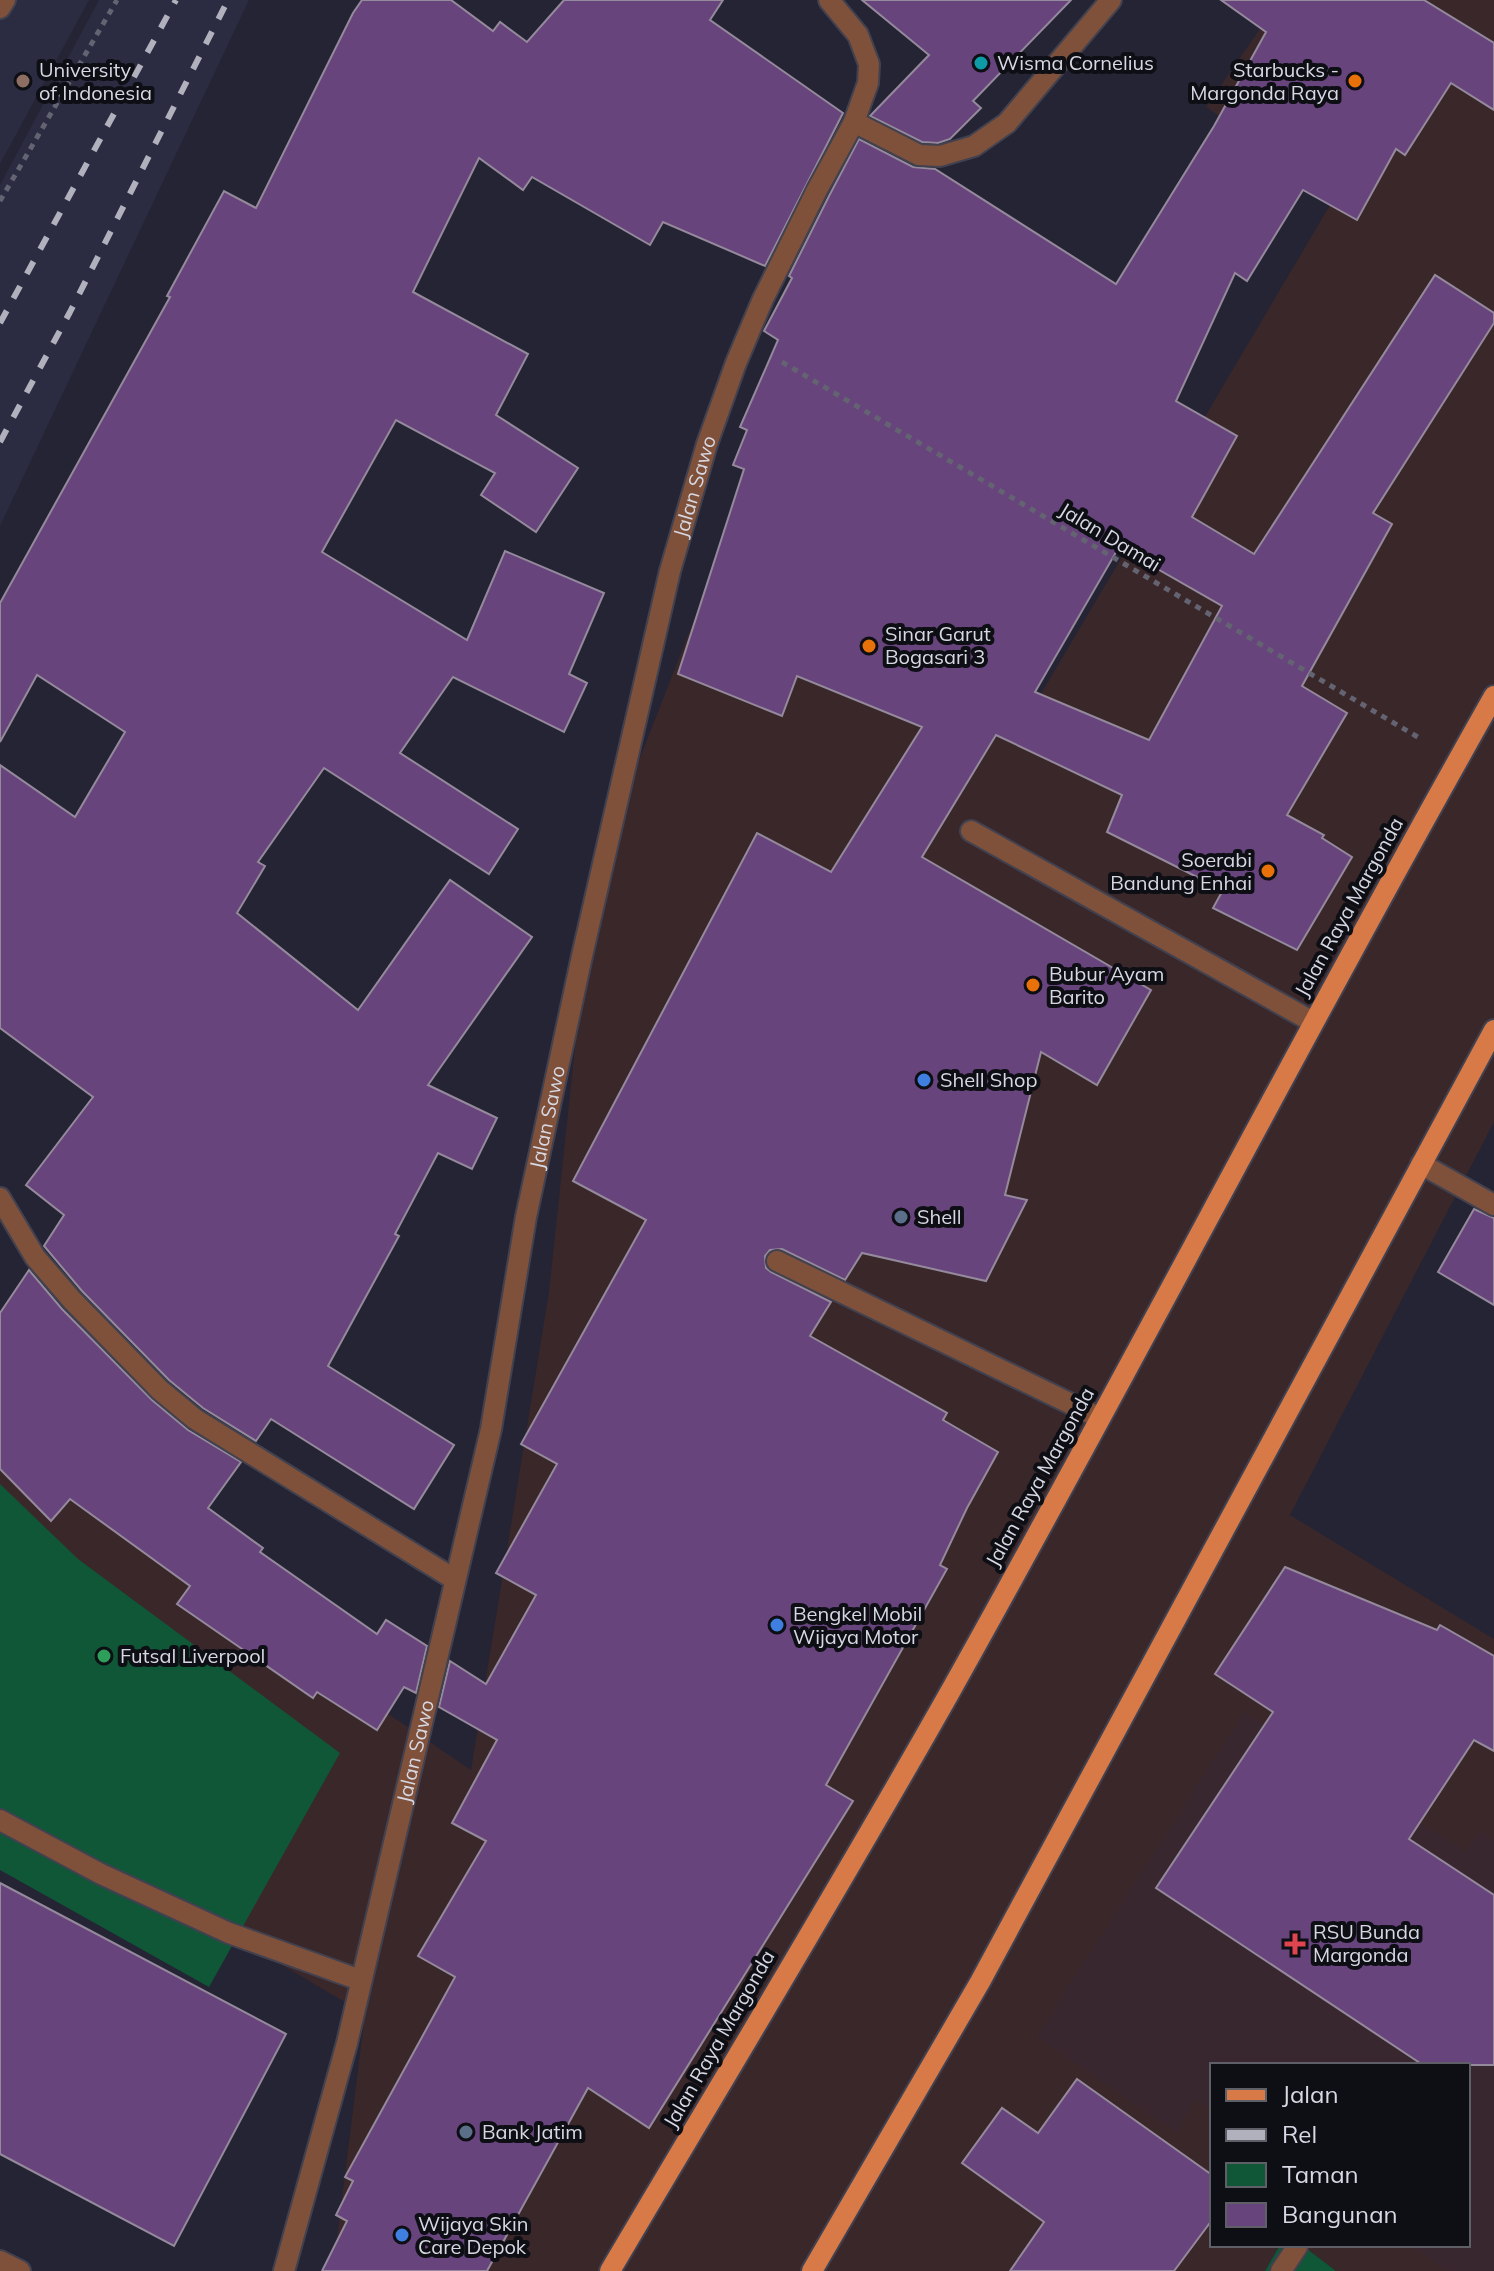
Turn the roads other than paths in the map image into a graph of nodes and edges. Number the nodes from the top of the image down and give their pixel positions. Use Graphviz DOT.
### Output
graph roads {
  1 [pos="5,0"];
  2 [pos="829,0"];
  3 [pos="1111,0"];
  4 [pos="0,8"];
  5 [pos="854,122"];
  6 [pos="1494,696"];
  7 [pos="971,831"];
  8 [pos="1313,1022"];
  9 [pos="1494,1030"];
  10 [pos="1421,1164"];
  11 [pos="0,1198"];
  12 [pos="1494,1205"];
  13 [pos="777,1261"];
  14 [pos="1100,1418"];
  15 [pos="454,1579"];
  16 [pos="0,1820"];
  17 [pos="360,1980"];
  18 [pos="1297,2247"];
  19 [pos="0,2261"];
  20 [pos="20,2271"];
  21 [pos="284,2271"];
  22 [pos="610,2271"];
  23 [pos="812,2271"];
  24 [pos="1281,2271"];
  1 -- 4 [label="street"];
  2 -- 5 [label="street, Jalan Sawo"];
  3 -- 5 [label="street"];
  5 -- 15 [label="street, Jalan Sawo"];
  6 -- 8 [label="main road, Jalan Raya Margonda"];
  7 -- 8 [label="street"];
  8 -- 14 [label="main road, Jalan Raya Margonda"];
  9 -- 10 [label="main road"];
  10 -- 12 [label="street"];
  10 -- 23 [label="main road"];
  11 -- 15 [label="street"];
  13 -- 14 [label="street"];
  14 -- 22 [label="main road, Jalan Raya Margonda"];
  15 -- 17 [label="street, Jalan Sawo"];
  16 -- 17 [label="street"];
  17 -- 21 [label="street, Jalan Sawo"];
  18 -- 24 [label="street"];
  19 -- 20 [label="street"];
}
